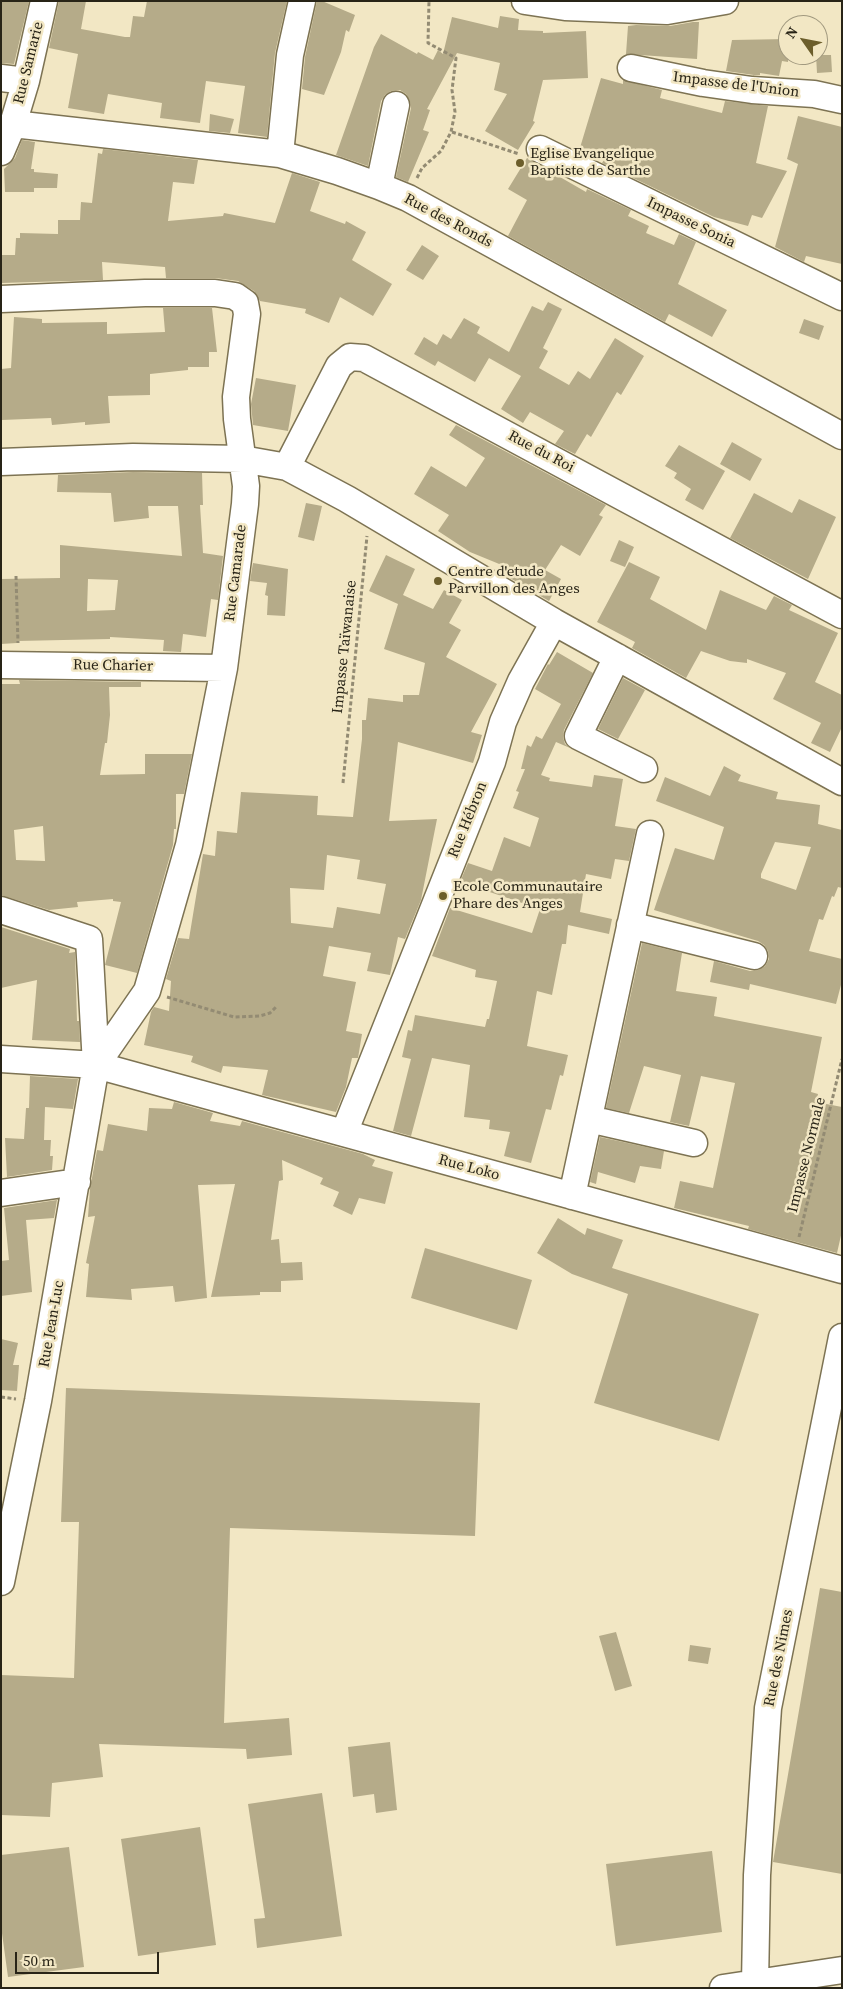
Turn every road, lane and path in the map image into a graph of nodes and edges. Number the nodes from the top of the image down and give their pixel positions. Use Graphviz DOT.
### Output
graph roads {
  1 [pos="44,1"];
  2 [pos="302,1"];
  3 [pos="429,1"];
  4 [pos="526,1"];
  5 [pos="725,1"];
  6 [pos="667,6"];
  7 [pos="631,68"];
  8 [pos="14,80"];
  9 [pos="842,100"];
  10 [pos="396,106"];
  11 [pos="14,124"];
  12 [pos="451,132"];
  13 [pos="540,149"];
  14 [pos="1,152"];
  15 [pos="280,154"];
  16 [pos="379,186"];
  17 [pos="408,198"];
  18 [pos="842,297"];
  19 [pos="1,299"];
  20 [pos="842,436"];
  21 [pos="242,459"];
  22 [pos="1,462"];
  23 [pos="286,467"];
  24 [pos="370,513"];
  25 [pos="16,576"];
  26 [pos="842,615"];
  27 [pos="554,622"];
  28 [pos="617,657"];
  29 [pos="9,664"];
  30 [pos="224,668"];
  31 [pos="644,769"];
  32 [pos="842,782"];
  33 [pos="343,784"];
  34 [pos="650,834"];
  35 [pos="1,910"];
  36 [pos="630,925"];
  37 [pos="754,956"];
  38 [pos="147,991"];
  39 [pos="276,1006"];
  40 [pos="1,1059"];
  41 [pos="842,1059"];
  42 [pos="96,1065"];
  43 [pos="589,1120"];
  44 [pos="344,1133"];
  45 [pos="694,1143"];
  46 [pos="77,1182"];
  47 [pos="1,1193"];
  48 [pos="572,1196"];
  49 [pos="794,1257"];
  50 [pos="842,1270"];
  51 [pos="842,1337"];
  52 [pos="3,1570"];
  53 [pos="842,1970"];
  54 [pos="753,1986"];
  55 [pos="722,1988"];
  1 -- 8 [label="street, Rue Samarie"];
  2 -- 15 [label="street"];
  3 -- 12 [label="path"];
  4 -- 6 [label="street"];
  5 -- 6 [label="street"];
  7 -- 9 [label="street, Impasse de l'Union"];
  8 -- 11 [label="street, Rue Samarie"];
  10 -- 16 [label="street"];
  11 -- 14 [label="street, Rue Samarie"];
  11 -- 15 [label="street, Rue des Ronds"];
  12 -- 13 [label="path"];
  12 -- 17 [label="path"];
  13 -- 18 [label="street, Impasse Sonia"];
  15 -- 16 [label="street, Rue des Ronds"];
  16 -- 17 [label="street, Rue des Ronds"];
  17 -- 20 [label="street, Rue des Ronds"];
  19 -- 21 [label="street, Rue Camarade"];
  21 -- 22 [label="street"];
  21 -- 23 [label="street"];
  21 -- 30 [label="street, Rue Camarade"];
  23 -- 24 [label="street"];
  23 -- 26 [label="street, Rue du Roi"];
  24 -- 27 [label="street"];
  24 -- 33 [label="path, Impasse Taïwanaise"];
  25 -- 29 [label="path"];
  27 -- 28 [label="street"];
  27 -- 44 [label="street, Rue Hébron"];
  28 -- 31 [label="street"];
  28 -- 32 [label="street"];
  29 -- 30 [label="street, Rue Charier"];
  30 -- 38 [label="street, Rue Camarade"];
  34 -- 36 [label="street"];
  35 -- 42 [label="street"];
  36 -- 37 [label="street"];
  36 -- 43 [label="street"];
  38 -- 39 [label="path"];
  38 -- 42 [label="street, Rue Camarade"];
  40 -- 42 [label="street, Rue Loko"];
  41 -- 49 [label="path, Impasse Normale"];
  42 -- 44 [label="street, Rue Loko"];
  42 -- 46 [label="street, Rue Jean-Luc"];
  43 -- 45 [label="street"];
  43 -- 48 [label="street"];
  44 -- 48 [label="street, Rue Loko"];
  46 -- 47 [label="street"];
  46 -- 52 [label="street, Rue Jean-Luc"];
  48 -- 49 [label="street, Rue Loko"];
  49 -- 50 [label="street, Rue Loko"];
  51 -- 54 [label="street, Rue des Nimes"];
  53 -- 54 [label="street"];
  54 -- 55 [label="street"];
}
